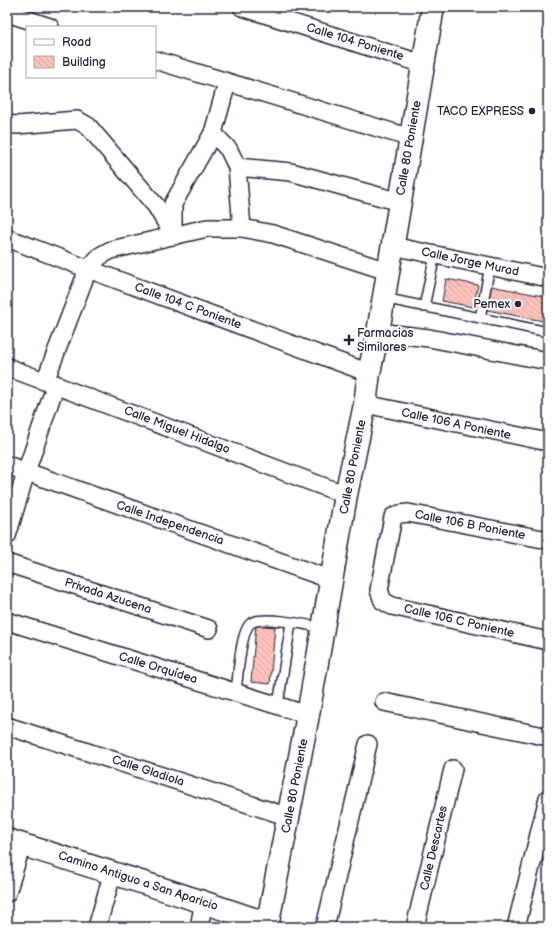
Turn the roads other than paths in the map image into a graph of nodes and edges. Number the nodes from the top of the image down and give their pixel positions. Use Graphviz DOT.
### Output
graph roads {
  1 [pos="242,7"];
  2 [pos="433,7"];
  3 [pos="7,13"];
  4 [pos="47,26"];
  5 [pos="156,60"];
  6 [pos="423,64"];
  7 [pos="227,83"];
  8 [pos="7,124"];
  9 [pos="213,133"];
  10 [pos="411,138"];
  11 [pos="237,167"];
  12 [pos="400,202"];
  13 [pos="242,228"];
  14 [pos="174,236"];
  15 [pos="7,238"];
  16 [pos="392,246"];
  17 [pos="435,255"];
  18 [pos="490,266"];
  19 [pos="88,269"];
  20 [pos="387,271"];
  21 [pos="548,278"];
  22 [pos="383,298"];
  23 [pos="424,306"];
  24 [pos="480,318"];
  25 [pos="378,332"];
  26 [pos="548,332"];
  27 [pos="548,362"];
  28 [pos="7,366"];
  29 [pos="369,373"];
  30 [pos="50,383"];
  31 [pos="365,404"];
  32 [pos="548,442"];
  33 [pos="7,465"];
  34 [pos="26,472"];
  35 [pos="346,495"];
  36 [pos="7,536"];
  37 [pos="548,540"];
  38 [pos="7,563"];
  39 [pos="332,580"];
  40 [pos="379,590"];
  41 [pos="7,621"];
  42 [pos="291,623"];
  43 [pos="324,628"];
  44 [pos="209,629"];
  45 [pos="548,641"];
  46 [pos="236,692"];
  47 [pos="384,702"];
  48 [pos="278,705"];
  49 [pos="308,715"];
  50 [pos="7,726"];
  51 [pos="548,737"];
  52 [pos="368,744"];
  53 [pos="453,768"];
  54 [pos="548,798"];
  55 [pos="289,817"];
  56 [pos="14,842"];
  57 [pos="112,872"];
  58 [pos="7,893"];
  59 [pos="204,902"];
  60 [pos="271,926"];
  61 [pos="97,927"];
  62 [pos="199,927"];
  63 [pos="326,927"];
  64 [pos="415,927"];
  65 [pos="516,927"];
  1 -- 6 [label="street, Calle 104 Poniente"];
  2 -- 6 [label="street, Calle 80 Poniente"];
  3 -- 4 [label="street"];
  5 -- 7 [label="street"];
  6 -- 10 [label="street, Calle 80 Poniente"];
  7 -- 9 [label="street"];
  7 -- 10 [label="street"];
  8 -- 14 [label="street"];
  9 -- 11 [label="street"];
  9 -- 14 [label="street"];
  10 -- 12 [label="street, Calle 80 Poniente"];
  11 -- 12 [label="street"];
  11 -- 13 [label="street"];
  12 -- 16 [label="street, Calle 80 Poniente"];
  13 -- 14 [label="street"];
  13 -- 20 [label="street"];
  14 -- 19 [label="street"];
  15 -- 19 [label="street, Calle 104 C Poniente"];
  16 -- 17 [label="street, Calle Jorge Murad"];
  16 -- 20 [label="street, Calle 80 Poniente"];
  17 -- 18 [label="street, Calle Jorge Murad"];
  17 -- 23 [label="lane"];
  18 -- 21 [label="street, Calle Jorge Murad"];
  18 -- 24 [label="lane"];
  19 -- 29 [label="street, Calle 104 C Poniente"];
  19 -- 30 [label="street"];
  20 -- 22 [label="street, Calle 80 Poniente"];
  22 -- 23 [label="lane"];
  22 -- 25 [label="street, Calle 80 Poniente"];
  23 -- 24 [label="lane"];
  24 -- 26 [label="lane"];
  25 -- 27 [label="street"];
  25 -- 29 [label="street, Calle 80 Poniente"];
  28 -- 30 [label="street, Calle Miguel Hidalgo"];
  29 -- 31 [label="street, Calle 80 Poniente"];
  30 -- 34 [label="street"];
  30 -- 35 [label="street, Calle Miguel Hidalgo"];
  31 -- 32 [label="street, Calle 106 A Poniente"];
  31 -- 35 [label="street, Calle 80 Poniente"];
  33 -- 34 [label="street, Calle Independencia"];
  34 -- 36 [label="street"];
  34 -- 39 [label="street, Calle Independencia"];
  35 -- 39 [label="street, Calle 80 Poniente"];
  37 -- 40 [label="street, Calle 106 B Poniente"];
  38 -- 44 [label="street, Privada Azucena"];
  39 -- 43 [label="street, Calle 80 Poniente"];
  40 -- 45 [label="street, Calle 106 C Poniente"];
  41 -- 46 [label="street, Calle Orquídea"];
  42 -- 43 [label="lane"];
  42 -- 46 [label="lane"];
  42 -- 48 [label="lane"];
  43 -- 49 [label="street, Calle 80 Poniente"];
  46 -- 48 [label="street, Calle Orquídea"];
  47 -- 51 [label="street"];
  48 -- 49 [label="street, Calle Orquídea"];
  49 -- 55 [label="street, Calle 80 Poniente"];
  50 -- 55 [label="street, Calle Gladiola"];
  52 -- 63 [label="street"];
  53 -- 64 [label="street, Calle Descartes"];
  54 -- 65 [label="street"];
  55 -- 60 [label="street, Calle 80 Poniente"];
  56 -- 57 [label="street, Camino Antiguo a San Aparicio"];
  56 -- 58 [label="street"];
  57 -- 59 [label="street, Camino Antiguo a San Aparicio"];
  57 -- 61 [label="street"];
  59 -- 60 [label="street, Camino Antiguo a San Aparicio"];
  59 -- 62 [label="street"];
}
